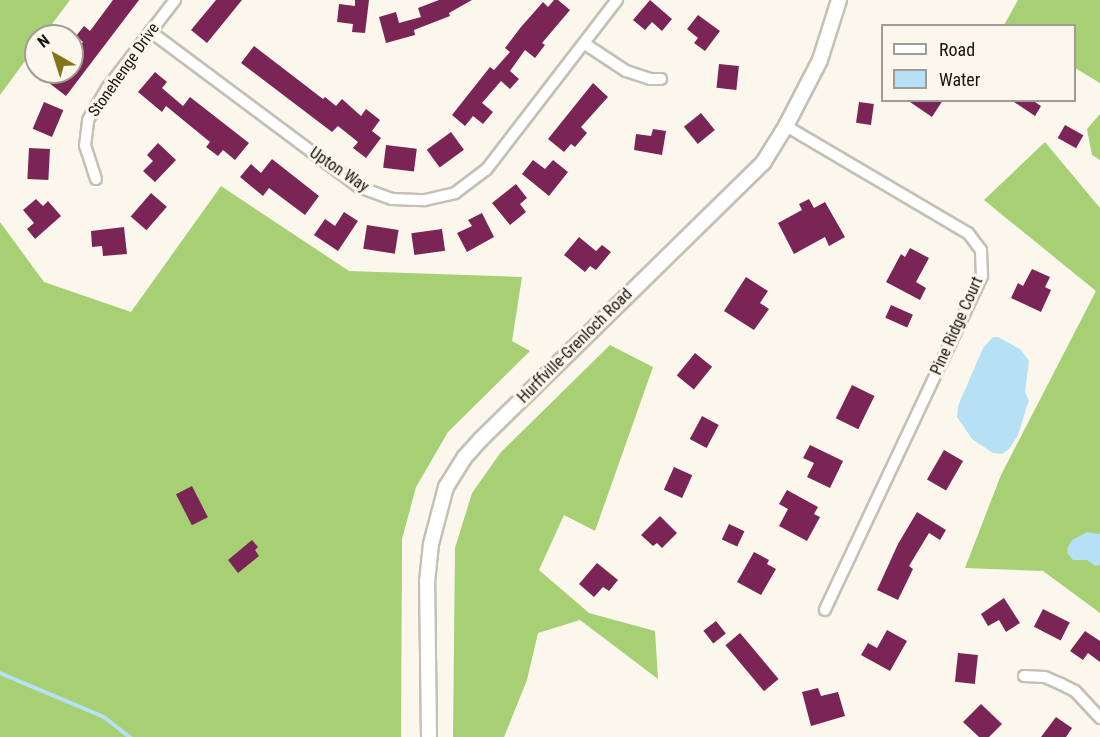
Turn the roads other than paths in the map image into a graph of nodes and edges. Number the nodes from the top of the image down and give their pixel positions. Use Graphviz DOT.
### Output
graph roads {
  1 [pos="175,0"];
  2 [pos="617,0"];
  3 [pos="839,0"];
  4 [pos="150,32"];
  5 [pos="585,44"];
  6 [pos="661,79"];
  7 [pos="786,126"];
  8 [pos="96,179"];
  9 [pos="825,610"];
  10 [pos="1024,676"];
  11 [pos="1100,718"];
  12 [pos="429,737"];
  1 -- 4 [label="street, Stonehenge Drive"];
  2 -- 5 [label="street, Upton Way"];
  3 -- 7 [label="main road, Hurffville-Grenloch Road"];
  4 -- 5 [label="street, Upton Way"];
  4 -- 8 [label="street, Stonehenge Drive"];
  5 -- 6 [label="street"];
  7 -- 9 [label="street, Pine Ridge Court"];
  7 -- 12 [label="main road, Hurffville-Grenloch Road"];
  10 -- 11 [label="street"];
}
